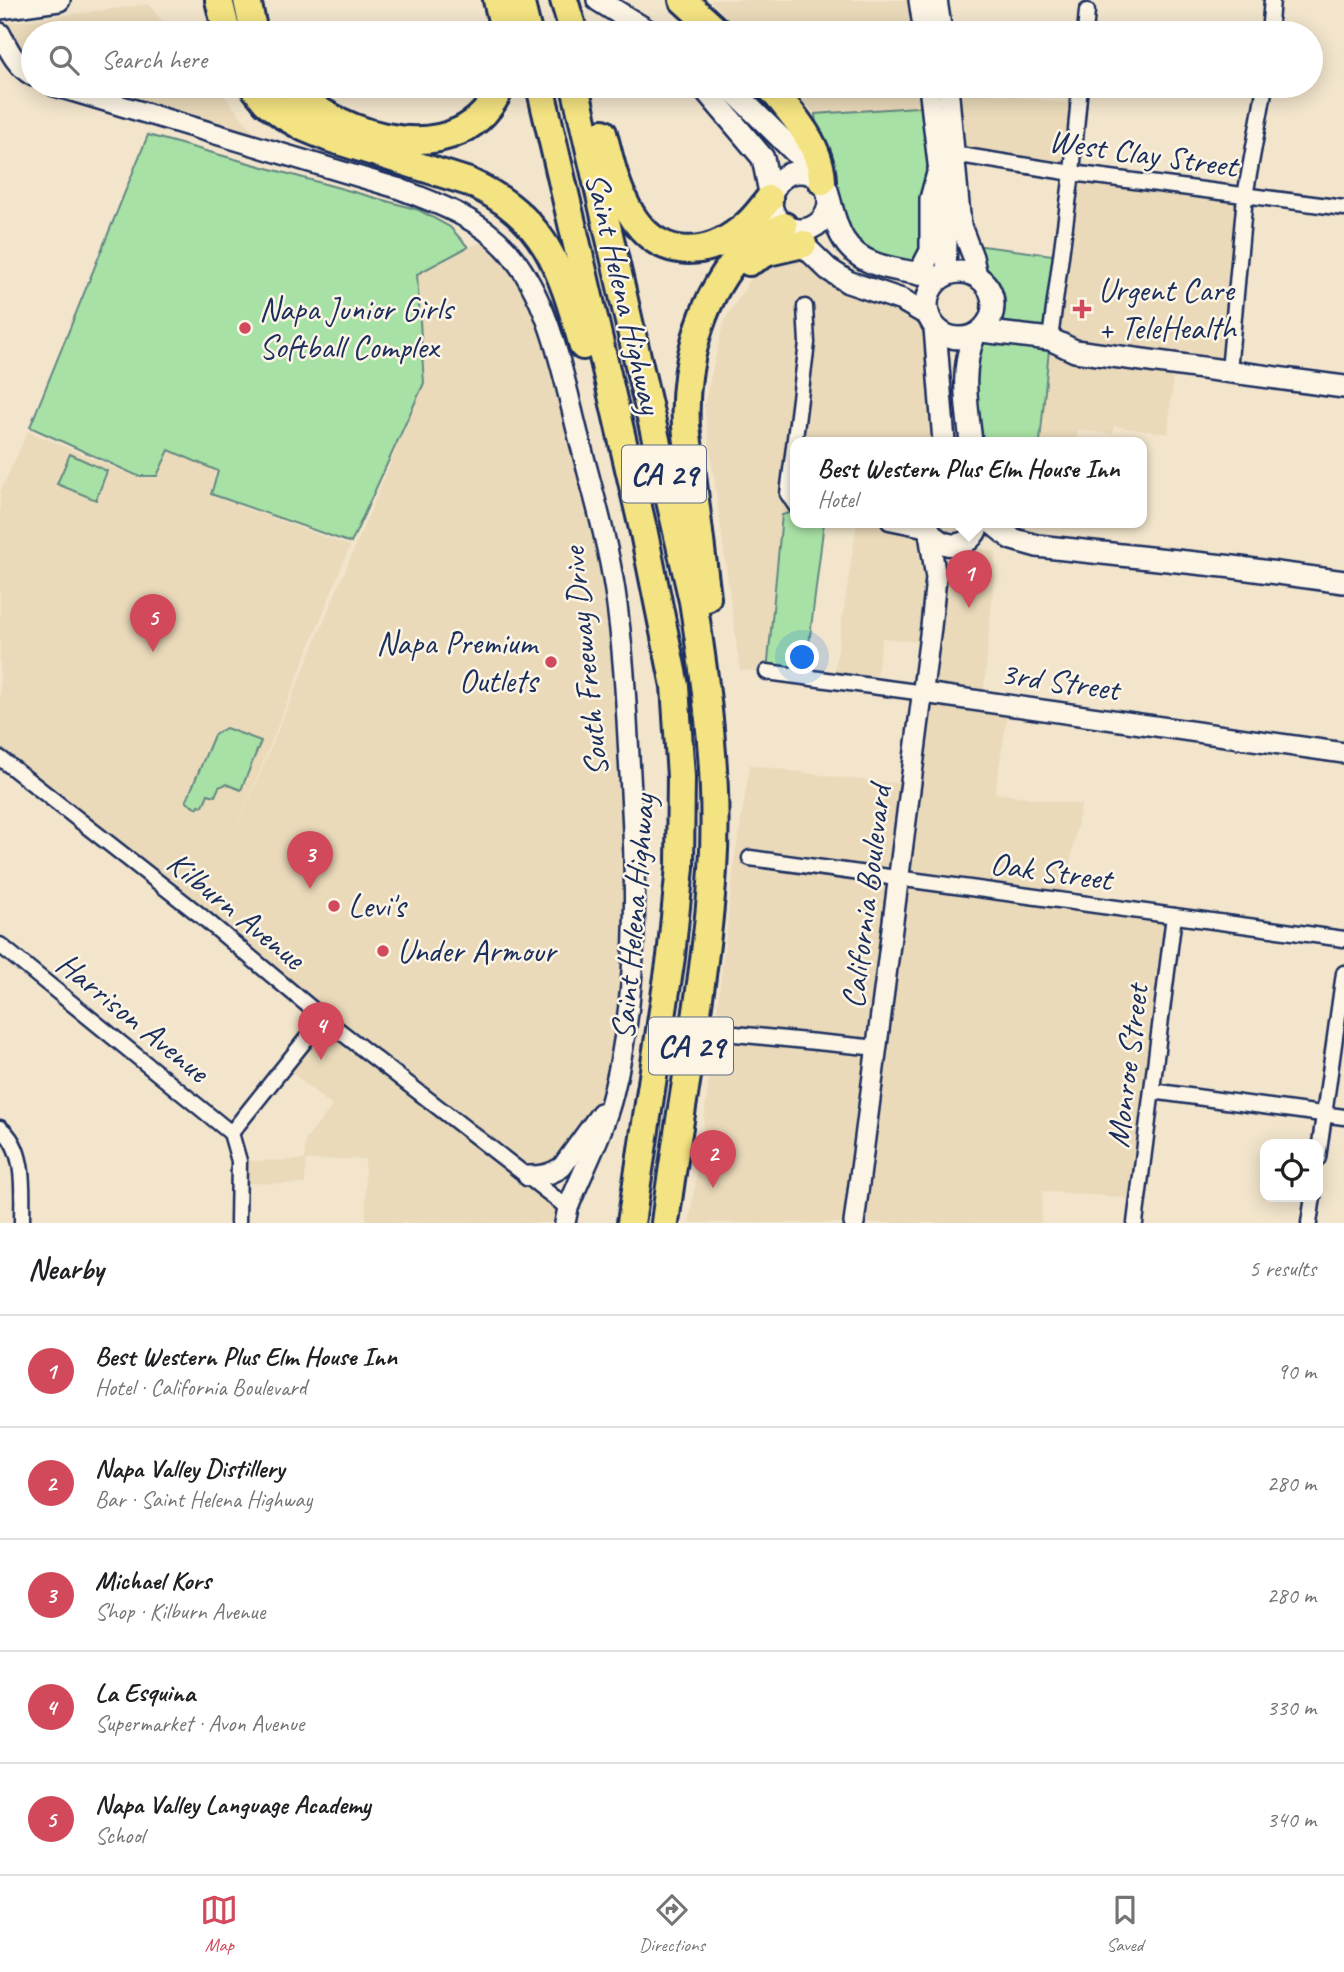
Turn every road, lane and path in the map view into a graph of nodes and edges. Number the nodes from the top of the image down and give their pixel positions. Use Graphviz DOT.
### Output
graph roads {
  1 [pos="59,0"];
  2 [pos="219,0"];
  3 [pos="247,0"];
  4 [pos="497,0"];
  5 [pos="520,0"];
  6 [pos="555,0"];
  7 [pos="564,0"];
  8 [pos="683,0"];
  9 [pos="919,0"];
  10 [pos="937,0"];
  11 [pos="1272,0"];
  12 [pos="606,4"];
  13 [pos="0,8"];
  14 [pos="1087,11"];
  15 [pos="224,21"];
  16 [pos="251,21"];
  17 [pos="502,21"];
  18 [pos="525,21"];
  19 [pos="560,21"];
  20 [pos="571,21"];
  21 [pos="632,21"];
  22 [pos="706,21"];
  23 [pos="922,21"];
  24 [pos="940,21"];
  25 [pos="1086,21"];
  26 [pos="1270,21"];
  27 [pos="0,33"];
  28 [pos="21,67"];
  29 [pos="95,98"];
  30 [pos="263,98"];
  31 [pos="300,98"];
  32 [pos="494,98"];
  33 [pos="543,98"];
  34 [pos="578,98"];
  35 [pos="593,98"];
  36 [pos="712,98"];
  37 [pos="740,98"];
  38 [pos="778,98"];
  39 [pos="943,98"];
  40 [pos="1079,98"];
  41 [pos="1263,98"];
  42 [pos="945,153"];
  43 [pos="938,173"];
  44 [pos="1072,173"];
  45 [pos="822,185"];
  46 [pos="770,196"];
  47 [pos="1245,196"];
  48 [pos="1344,208"];
  49 [pos="791,233"];
  50 [pos="935,275"];
  51 [pos="977,276"];
  52 [pos="805,307"];
  53 [pos="932,321"];
  54 [pos="978,333"];
  55 [pos="1050,339"];
  56 [pos="1229,371"];
  57 [pos="1344,387"];
  58 [pos="795,437"];
  59 [pos="944,437"];
  60 [pos="970,437"];
  61 [pos="790,478"];
  62 [pos="790,497"];
  63 [pos="928,528"];
  64 [pos="977,528"];
  65 [pos="998,528"];
  66 [pos="960,545"];
  67 [pos="936,578"];
  68 [pos="1344,582"];
  69 [pos="660,607"];
  70 [pos="768,672"];
  71 [pos="924,693"];
  72 [pos="1344,753"];
  73 [pos="0,758"];
  74 [pos="750,858"];
  75 [pos="713,869"];
  76 [pos="900,878"];
  77 [pos="1174,916"];
  78 [pos="1344,939"];
  79 [pos="0,945"];
  80 [pos="1344,973"];
  81 [pos="323,1018"];
  82 [pos="725,1033"];
  83 [pos="878,1048"];
  84 [pos="614,1091"];
  85 [pos="1152,1091"];
  86 [pos="1323,1114"];
  87 [pos="1344,1117"];
  88 [pos="0,1128"];
  89 [pos="232,1133"];
  90 [pos="1320,1139"];
  91 [pos="527,1176"];
  92 [pos="1312,1202"];
  93 [pos="566,1216"];
  94 [pos="22,1223"];
  95 [pos="238,1223"];
  96 [pos="631,1223"];
  97 [pos="665,1223"];
  98 [pos="854,1223"];
  99 [pos="1135,1223"];
  100 [pos="1310,1223"];
  1 -- 13 [label="main road"];
  2 -- 15 [label="highway"];
  3 -- 16 [label="highway"];
  4 -- 17 [label="highway"];
  5 -- 18 [label="highway"];
  6 -- 19 [label="highway"];
  7 -- 20 [label="highway"];
  8 -- 22 [label="highway"];
  9 -- 23 [label="street"];
  10 -- 24 [label="street"];
  11 -- 26 [label="street"];
  12 -- 21 [label="main road"];
  14 -- 25 [label="street"];
  27 -- 28 [label="street"];
  29 -- 84 [label="street, South Freeway Drive"];
  30 -- 69 [label="highway"];
  31 -- 32 [label="highway"];
  33 -- 69 [label="highway, Saint Helena Highway / CA 29"];
  34 -- 75 [label="highway, Saint Helena Highway / CA 29"];
  35 -- 46 [label="highway"];
  36 -- 46 [label="main road"];
  37 -- 45 [label="main road"];
  38 -- 45 [label="highway"];
  39 -- 42 [label="street"];
  40 -- 44 [label="street"];
  41 -- 47 [label="street"];
  42 -- 43 [label="street"];
  42 -- 44 [label="street, West Clay Street"];
  42 -- 51 [label="street"];
  43 -- 50 [label="main road"];
  44 -- 47 [label="street, West Clay Street"];
  44 -- 55 [label="street"];
  45 -- 46 [label="main road"];
  45 -- 49 [label="main road"];
  45 -- 50 [label="main road"];
  46 -- 49 [label="main road"];
  47 -- 48 [label="street, West Clay Street"];
  47 -- 56 [label="street"];
  49 -- 53 [label="main road"];
  49 -- 75 [label="highway"];
  50 -- 51 [label="main road"];
  50 -- 53 [label="main road"];
  51 -- 54 [label="main road"];
  52 -- 58 [label="street"];
  53 -- 54 [label="main road"];
  53 -- 59 [label="main road"];
  54 -- 55 [label="main road"];
  54 -- 60 [label="main road"];
  55 -- 56 [label="main road"];
  56 -- 57 [label="main road"];
  61 -- 62 [label="street"];
  63 -- 66 [label="main road"];
  63 -- 67 [label="street, California Boulevard"];
  64 -- 66 [label="main road"];
  65 -- 68 [label="main road"];
  66 -- 67 [label="street"];
  67 -- 71 [label="street, California Boulevard"];
  69 -- 96 [label="highway, Saint Helena Highway / CA 29"];
  70 -- 71 [label="street, 3rd Street"];
  71 -- 72 [label="street, 3rd Street"];
  71 -- 76 [label="street, California Boulevard"];
  73 -- 81 [label="street, Kilburn Avenue"];
  74 -- 76 [label="street, Oak Street"];
  75 -- 97 [label="highway, Saint Helena Highway / CA 29"];
  76 -- 77 [label="street, Oak Street"];
  76 -- 83 [label="street, California Boulevard"];
  77 -- 78 [label="street, Oak Street"];
  77 -- 85 [label="street, Monroe Street"];
  79 -- 89 [label="street, Harrison Avenue"];
  80 -- 86 [label="street"];
  81 -- 89 [label="street"];
  81 -- 91 [label="street, Kilburn Avenue"];
  82 -- 83 [label="street"];
  83 -- 98 [label="street, California Boulevard"];
  84 -- 91 [label="street"];
  84 -- 93 [label="street, South Freeway Drive"];
  85 -- 86 [label="street"];
  85 -- 99 [label="street, Monroe Street"];
  86 -- 87 [label="street"];
  86 -- 90 [label="street"];
  88 -- 94 [label="street"];
  89 -- 95 [label="street"];
  91 -- 93 [label="street, Kilburn Avenue"];
  92 -- 100 [label="street"];
}
